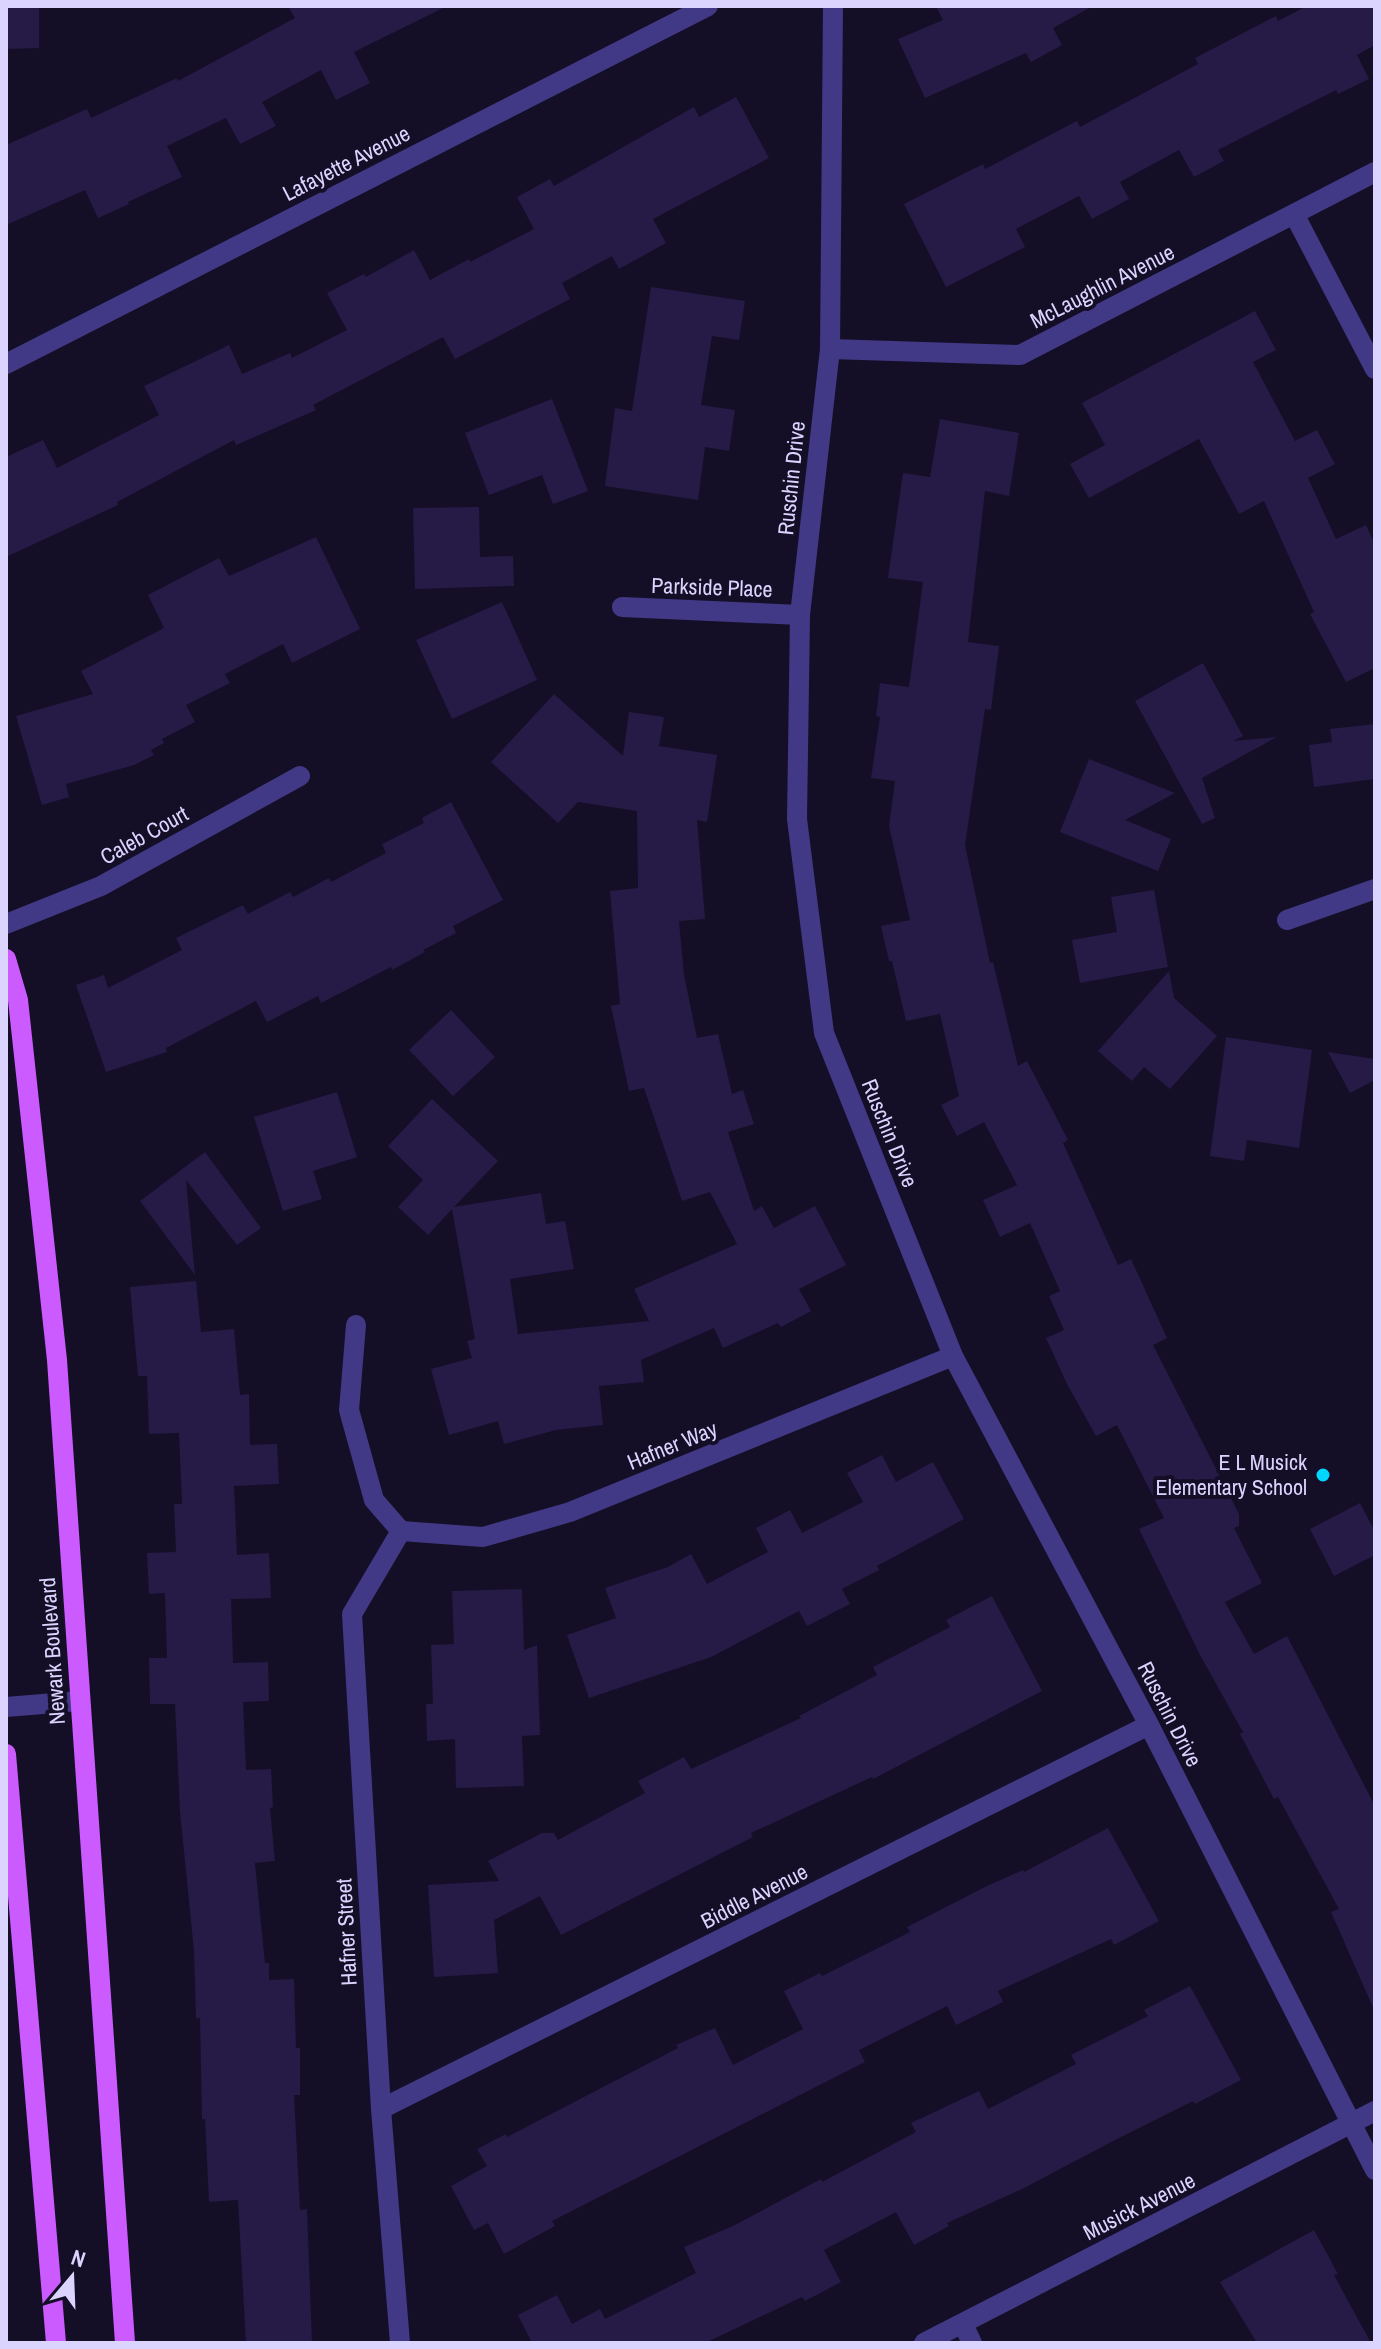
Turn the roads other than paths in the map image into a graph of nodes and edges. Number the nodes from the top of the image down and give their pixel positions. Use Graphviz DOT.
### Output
graph roads {
  1 [pos="708,6"];
  2 [pos="833,6"];
  3 [pos="1375,172"];
  4 [pos="1294,214"];
  5 [pos="830,349"];
  6 [pos="6,364"];
  7 [pos="1375,369"];
  8 [pos="622,607"];
  9 [pos="800,615"];
  10 [pos="300,776"];
  11 [pos="1375,889"];
  12 [pos="1287,920"];
  13 [pos="6,924"];
  14 [pos="6,959"];
  15 [pos="356,1325"];
  16 [pos="953,1356"];
  17 [pos="401,1531"];
  18 [pos="79,1701"];
  19 [pos="6,1707"];
  20 [pos="1149,1725"];
  21 [pos="6,1754"];
  22 [pos="381,2109"];
  23 [pos="1375,2111"];
  24 [pos="1351,2123"];
  25 [pos="1375,2170"];
  26 [pos="963,2324"];
  27 [pos="56,2343"];
  28 [pos="125,2343"];
  29 [pos="400,2343"];
  30 [pos="924,2343"];
  31 [pos="972,2343"];
  1 -- 6 [label="street, Lafayette Avenue"];
  2 -- 5 [label="street, Ruschin Drive"];
  3 -- 4 [label="street, McLaughlin Avenue"];
  4 -- 5 [label="street, McLaughlin Avenue"];
  4 -- 7 [label="street"];
  5 -- 9 [label="street, Ruschin Drive"];
  8 -- 9 [label="street, Parkside Place"];
  9 -- 16 [label="street, Ruschin Drive"];
  10 -- 13 [label="street, Caleb Court"];
  11 -- 12 [label="street"];
  14 -- 18 [label="main road, Newark Boulevard"];
  15 -- 17 [label="street"];
  16 -- 17 [label="street, Hafner Way"];
  16 -- 20 [label="street, Ruschin Drive"];
  17 -- 22 [label="street, Hafner Street"];
  18 -- 19 [label="street"];
  18 -- 28 [label="main road, Newark Boulevard"];
  20 -- 22 [label="street, Biddle Avenue"];
  20 -- 24 [label="street, Ruschin Drive"];
  21 -- 27 [label="main road"];
  22 -- 29 [label="street, Hafner Street"];
  23 -- 24 [label="street, Musick Avenue"];
  24 -- 25 [label="street, Ruschin Drive"];
  24 -- 26 [label="street, Musick Avenue"];
  26 -- 30 [label="street, Musick Avenue"];
  26 -- 31 [label="street"];
}
